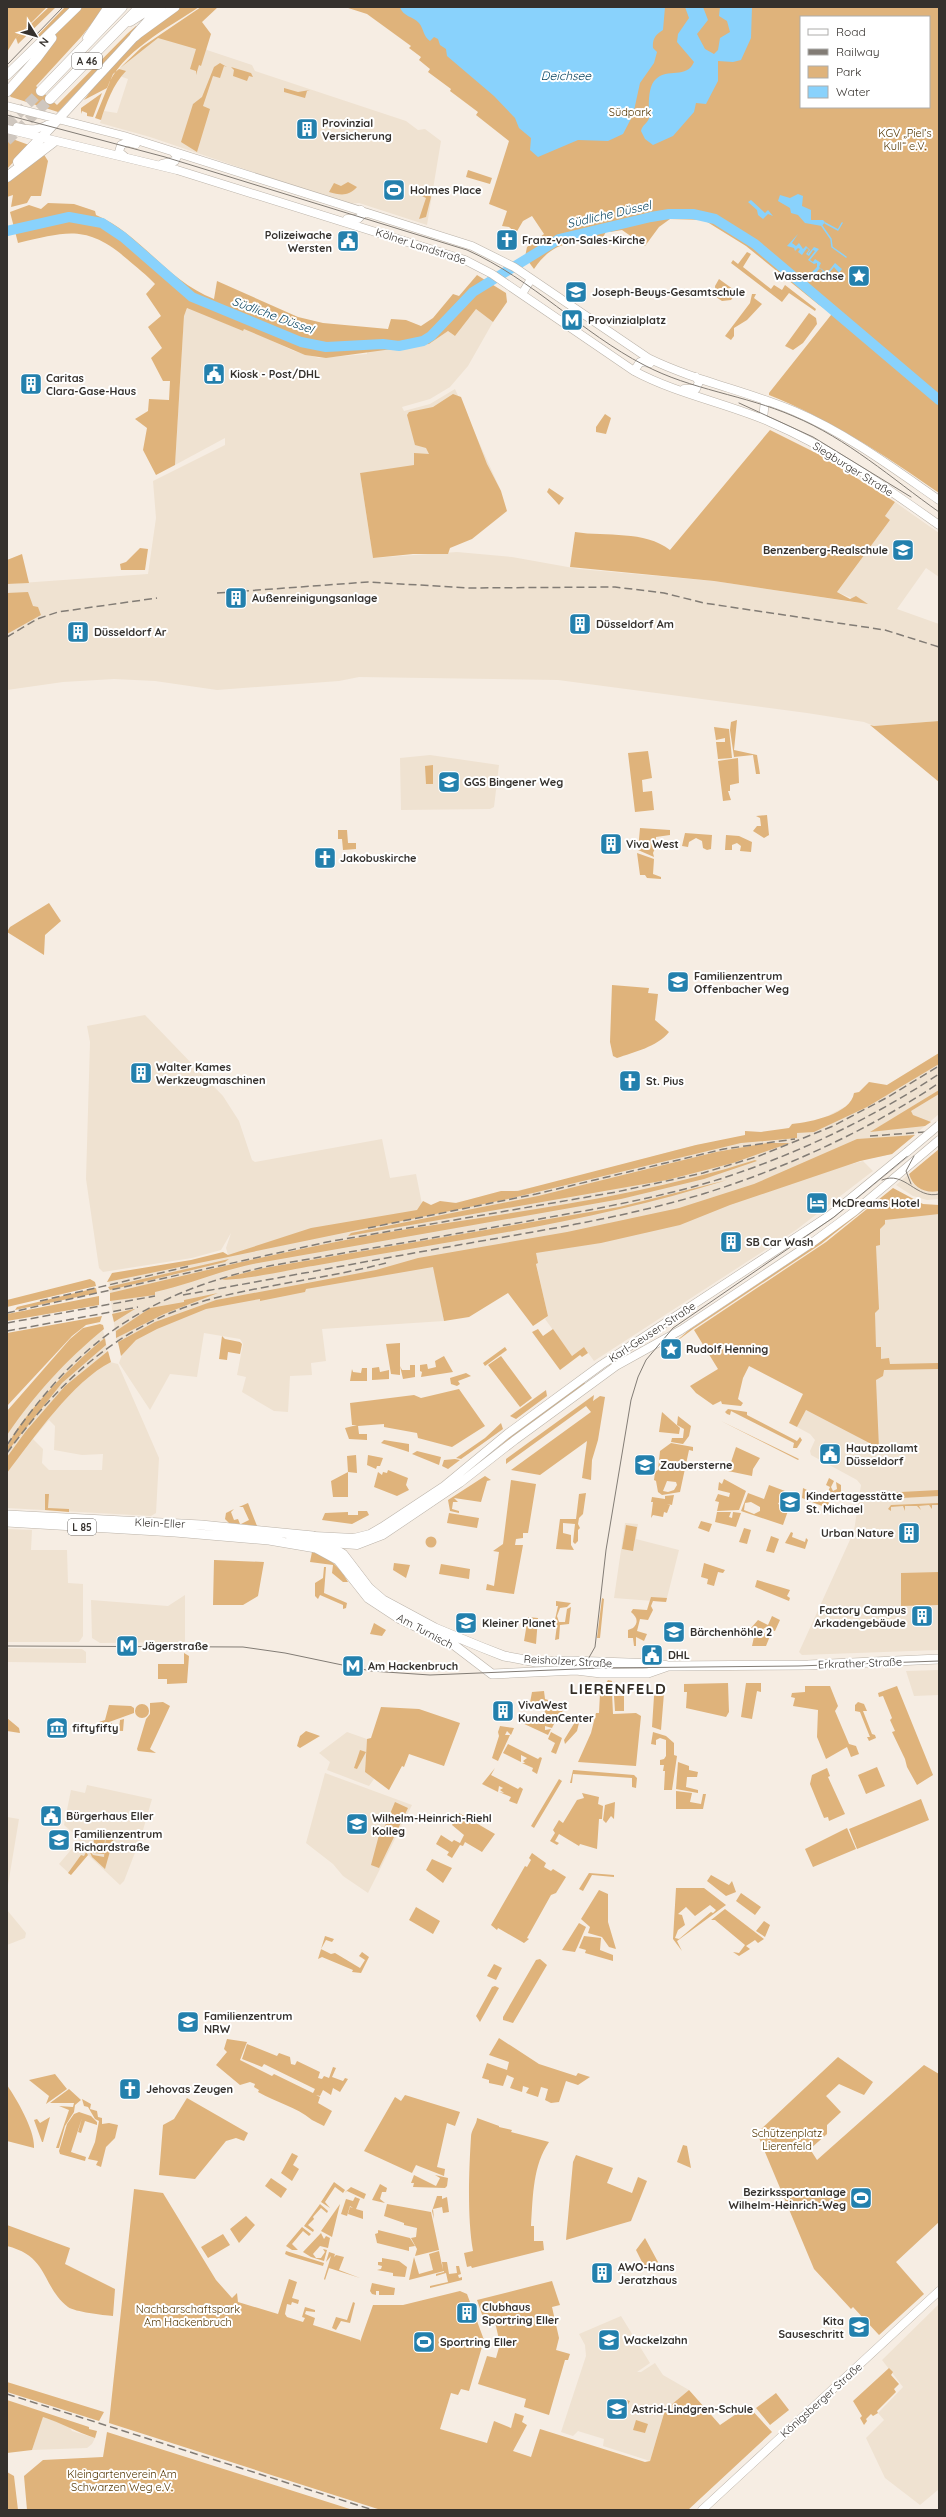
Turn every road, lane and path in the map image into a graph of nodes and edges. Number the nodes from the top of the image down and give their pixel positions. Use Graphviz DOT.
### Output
graph roads {
  1 [pos="77,7"];
  2 [pos="109,7"];
  3 [pos="122,7"];
  4 [pos="140,7"];
  5 [pos="161,7"];
  6 [pos="175,7"];
  7 [pos="153,11"];
  8 [pos="67,18"];
  9 [pos="124,23"];
  10 [pos="135,36"];
  11 [pos="82,50"];
  12 [pos="7,75"];
  13 [pos="41,91"];
  14 [pos="7,92"];
  15 [pos="50,100"];
  16 [pos="70,104"];
  17 [pos="7,106"];
  18 [pos="33,113"];
  19 [pos="57,118"];
  20 [pos="78,124"];
  21 [pos="7,126"];
  22 [pos="43,128"];
  23 [pos="7,129"];
  24 [pos="40,139"];
  25 [pos="140,141"];
  26 [pos="53,142"];
  27 [pos="174,153"];
  28 [pos="124,156"];
  29 [pos="160,165"];
  30 [pos="7,171"];
  31 [pos="7,177"];
  32 [pos="311,196"];
  33 [pos="288,204"];
  34 [pos="361,210"];
  35 [pos="337,219"];
  36 [pos="433,233"];
  37 [pos="408,240"];
  38 [pos="532,279"];
  39 [pos="522,294"];
  40 [pos="659,363"];
  41 [pos="634,371"];
  42 [pos="696,377"];
  43 [pos="676,390"];
  44 [pos="764,400"];
  45 [pos="764,419"];
  46 [pos="939,500"];
  47 [pos="939,525"];
  48 [pos="939,1125"];
  49 [pos="939,1140"];
  50 [pos="766,1258"];
  51 [pos="736,1293"];
  52 [pos="586,1376"];
  53 [pos="592,1383"];
  54 [pos="7,1515"];
  55 [pos="7,1522"];
  56 [pos="313,1536"];
  57 [pos="367,1539"];
  58 [pos="269,1540"];
  59 [pos="328,1544"];
  60 [pos="360,1577"];
  61 [pos="358,1587"];
  62 [pos="471,1642"];
  63 [pos="939,1660"];
  64 [pos="782,1665"];
  65 [pos="663,1666"];
  66 [pos="492,1674"];
  67 [pos="939,2290"];
  68 [pos="702,2510"];
  1 -- 8 [label="main road"];
  2 -- 11 [label="highway, A 46"];
  3 -- 11 [label="highway, A 46"];
  4 -- 9 [label="highway, A 46"];
  5 -- 7 [label="highway"];
  6 -- 10 [label="main road"];
  7 -- 9 [label="highway"];
  7 -- 10 [label="highway"];
  8 -- 12 [label="main road"];
  8 -- 14 [label="main road"];
  9 -- 15 [label="highway, A 46"];
  10 -- 16 [label="main road"];
  11 -- 13 [label="highway, A 46"];
  16 -- 19 [label="main road"];
  16 -- 20 [label="main road"];
  17 -- 18 [label="main road, Kölner Landstraße"];
  18 -- 19 [label="main road, Kölner Landstraße"];
  18 -- 22 [label="main road"];
  19 -- 20 [label="main road, Kölner Landstraße"];
  19 -- 22 [label="main road"];
  19 -- 24 [label="main road"];
  20 -- 25 [label="main road, Kölner Landstraße"];
  21 -- 22 [label="main road"];
  22 -- 24 [label="main road"];
  23 -- 24 [label="main road, Kölner Landstraße"];
  24 -- 26 [label="main road, Kölner Landstraße"];
  24 -- 30 [label="highway"];
  25 -- 27 [label="main road, Kölner Landstraße"];
  25 -- 28 [label="main road"];
  26 -- 28 [label="main road, Kölner Landstraße"];
  26 -- 31 [label="highway"];
  27 -- 29 [label="main road"];
  27 -- 32 [label="main road, Kölner Landstraße"];
  28 -- 29 [label="main road, Kölner Landstraße"];
  29 -- 33 [label="main road, Kölner Landstraße"];
  32 -- 33 [label="main road, Kölner Landstraße"];
  32 -- 34 [label="main road, Kölner Landstraße"];
  33 -- 35 [label="main road, Kölner Landstraße"];
  34 -- 35 [label="main road, Kölner Landstraße"];
  34 -- 36 [label="main road, Kölner Landstraße"];
  35 -- 37 [label="main road, Kölner Landstraße"];
  36 -- 37 [label="main road"];
  36 -- 38 [label="main road, Kölner Landstraße"];
  37 -- 39 [label="main road, Kölner Landstraße"];
  38 -- 39 [label="main road"];
  38 -- 40 [label="main road, Siegburger Straße"];
  39 -- 41 [label="main road, Siegburger Straße"];
  40 -- 41 [label="main road, Siegburger Straße"];
  40 -- 42 [label="main road, Siegburger Straße"];
  41 -- 43 [label="main road, Siegburger Straße"];
  42 -- 43 [label="main road, Siegburger Straße"];
  42 -- 44 [label="main road, Siegburger Straße"];
  43 -- 45 [label="main road, Siegburger Straße"];
  44 -- 45 [label="main road"];
  44 -- 46 [label="main road, Siegburger Straße"];
  45 -- 47 [label="main road, Siegburger Straße"];
  48 -- 50 [label="main road, Karl-Geusen-Straße / L 85, bridge"];
  49 -- 51 [label="main road, Karl-Geusen-Straße / L 85"];
  50 -- 51 [label="main road"];
  50 -- 52 [label="main road, Karl-Geusen-Straße / L 85"];
  51 -- 53 [label="main road, Karl-Geusen-Straße / L 85"];
  52 -- 53 [label="main road"];
  52 -- 57 [label="main road, Karl-Geusen-Straße / L 85"];
  53 -- 57 [label="main road, Karl-Geusen-Straße / L 85"];
  54 -- 56 [label="main road, Klein-Eller / L 85"];
  55 -- 58 [label="main road, Klein-Eller / L 85"];
  56 -- 57 [label="main road, Klein-Eller / L 85"];
  56 -- 59 [label="main road, Klein-Eller"];
  57 -- 59 [label="main road, Klein-Eller / L 85"];
  58 -- 59 [label="main road, Klein-Eller / L 85"];
  58 -- 61 [label="main road, Klein-Eller"];
  59 -- 60 [label="main road, Klein-Eller"];
  60 -- 62 [label="main road, Am Turnisch"];
  61 -- 66 [label="main road, Am Turnisch"];
  62 -- 65 [label="main road, Reisholzer Straße"];
  63 -- 64 [label="main road, Erkrather Straße"];
  64 -- 65 [label="main road, Reisholzer Straße"];
  65 -- 66 [label="main road, Reisholzer Straße"];
  67 -- 68 [label="main road, Königsberger Straße"];
}
